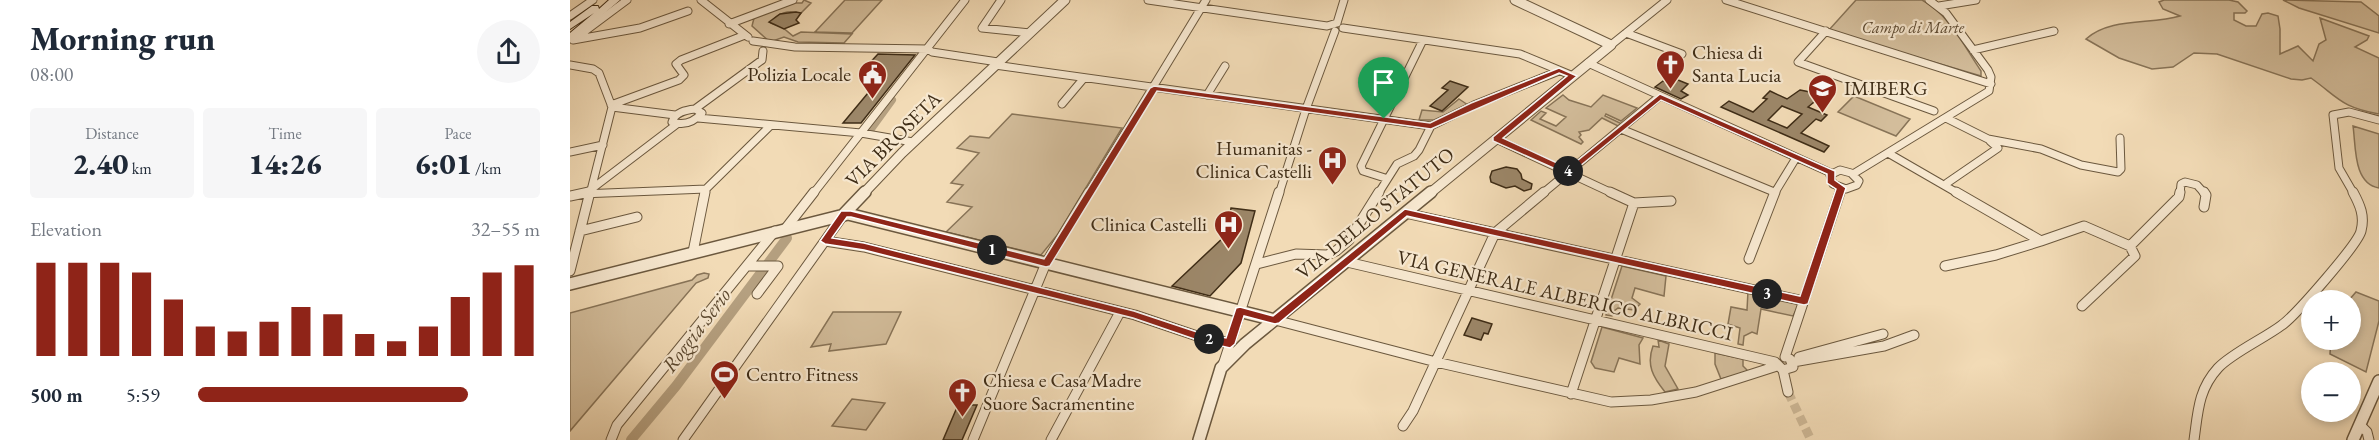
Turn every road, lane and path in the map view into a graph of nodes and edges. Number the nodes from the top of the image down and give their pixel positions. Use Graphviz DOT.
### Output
graph roads {
  1 [pos="593,0"];
  2 [pos="605,0"];
  3 [pos="615,0"];
  4 [pos="627,0"];
  5 [pos="701,0"];
  6 [pos="793,0"];
  7 [pos="965,0"];
  8 [pos="1001,0"];
  9 [pos="1065,0"];
  10 [pos="1148,0"];
  11 [pos="1206,0"];
  12 [pos="1344,0"];
  13 [pos="1515,0"];
  14 [pos="1667,0"];
  15 [pos="1726,0"];
  16 [pos="1929,0"];
  17 [pos="1976,0"];
  18 [pos="1939,6"];
  19 [pos="1201,8"];
  20 [pos="688,11"];
  21 [pos="570,16"];
  22 [pos="729,24"];
  23 [pos="1340,25"];
  24 [pos="570,26"];
  25 [pos="1327,26"];
  26 [pos="1335,31"];
  27 [pos="2054,31"];
  28 [pos="1826,32"];
  29 [pos="1030,33"];
  30 [pos="1626,33"];
  31 [pos="745,35"];
  32 [pos="571,40"];
  33 [pos="1423,40"];
  34 [pos="753,41"];
  35 [pos="1611,45"];
  36 [pos="775,47"];
  37 [pos="928,50"];
  38 [pos="1973,50"];
  39 [pos="763,51"];
  40 [pos="1682,54"];
  41 [pos="681,60"];
  42 [pos="1588,63"];
  43 [pos="996,64"];
  44 [pos="570,65"];
  45 [pos="1225,66"];
  46 [pos="1559,70"];
  47 [pos="1573,76"];
  48 [pos="1084,78"];
  49 [pos="1991,84"];
  50 [pos="1154,88"];
  51 [pos="1207,95"];
  52 [pos="1660,96"];
  53 [pos="1062,104"];
  54 [pos="612,106"];
  55 [pos="695,109"];
  56 [pos="1306,109"];
  57 [pos="1934,111"];
  58 [pos="675,115"];
  59 [pos="698,118"];
  60 [pos="1946,118"];
  61 [pos="1384,119"];
  62 [pos="2379,120"];
  63 [pos="677,124"];
  64 [pos="771,125"];
  65 [pos="1431,126"];
  66 [pos="1621,129"];
  67 [pos="861,133"];
  68 [pos="2120,138"];
  69 [pos="1497,139"];
  70 [pos="1988,139"];
  71 [pos="913,142"];
  72 [pos="603,145"];
  73 [pos="570,152"];
  74 [pos="1888,153"];
  75 [pos="1796,158"];
  76 [pos="1569,172"];
  77 [pos="1831,173"];
  78 [pos="1853,174"];
  79 [pos="1385,178"];
  80 [pos="1947,183"];
  81 [pos="1841,188"];
  82 [pos="706,189"];
  83 [pos="589,192"];
  84 [pos="1774,192"];
  85 [pos="570,196"];
  86 [pos="1671,201"];
  87 [pos="1634,203"];
  88 [pos="2204,207"];
  89 [pos="1405,213"];
  90 [pos="844,214"];
  91 [pos="637,217"];
  92 [pos="781,229"];
  93 [pos="577,230"];
  94 [pos="1495,233"];
  95 [pos="825,241"];
  96 [pos="2041,241"];
  97 [pos="2130,246"];
  98 [pos="693,252"];
  99 [pos="1749,259"];
  100 [pos="1614,260"];
  101 [pos="1347,262"];
  102 [pos="1046,263"];
  103 [pos="1257,264"];
  104 [pos="748,266"];
  105 [pos="1946,266"];
  106 [pos="570,271"];
  107 [pos="570,284"];
  108 [pos="1035,291"];
  109 [pos="1468,291"];
  110 [pos="757,294"];
  111 [pos="1804,301"];
  112 [pos="2082,306"];
  113 [pos="1240,311"];
  114 [pos="1120,312"];
  115 [pos="1275,320"];
  116 [pos="1595,320"];
  117 [pos="1883,334"];
  118 [pos="1914,335"];
  119 [pos="1230,344"];
  120 [pos="1789,359"];
  121 [pos="1436,362"];
  122 [pos="1779,366"];
  123 [pos="1221,368"];
  124 [pos="2379,381"];
  125 [pos="1788,392"];
  126 [pos="1571,394"];
  127 [pos="2360,425"];
  128 [pos="1403,426"];
  129 [pos="611,440"];
  130 [pos="683,440"];
  131 [pos="973,440"];
  132 [pos="1051,440"];
  133 [pos="1199,440"];
  134 [pos="2194,440"];
  135 [pos="2353,440"];
  136 [pos="2369,440"];
  1 -- 21 [label="street"];
  2 -- 24 [label="main road"];
  3 -- 32 [label="main road"];
  4 -- 32 [label="street"];
  5 -- 22 [label="street"];
  6 -- 22 [label="street"];
  7 -- 37 [label="street"];
  8 -- 29 [label="street"];
  9 -- 29 [label="street, VIA BROSETA"];
  10 -- 19 [label="street"];
  11 -- 19 [label="street"];
  12 -- 23 [label="street"];
  13 -- 35 [label="street"];
  14 -- 30 [label="street, VIA DELLO STATUTO"];
  15 -- 28 [label="street"];
  16 -- 18 [label="street"];
  17 -- 18 [label="street"];
  18 -- 38 [label="street"];
  19 -- 25 [label="street"];
  19 -- 50 [label="street"];
  20 -- 32 [label="street"];
  22 -- 31 [label="street"];
  23 -- 25 [label="street"];
  23 -- 26 [label="street"];
  23 -- 33 [label="street"];
  25 -- 26 [label="street"];
  26 -- 56 [label="street"];
  27 -- 38 [label="street"];
  28 -- 49 [label="street"];
  28 -- 57 [label="street"];
  29 -- 43 [label="street, VIA BROSETA"];
  30 -- 35 [label="street, VIA DELLO STATUTO"];
  30 -- 40 [label="street"];
  31 -- 34 [label="street"];
  31 -- 41 [label="street"];
  33 -- 46 [label="street"];
  33 -- 61 [label="street"];
  34 -- 36 [label="street"];
  34 -- 39 [label="street"];
  35 -- 42 [label="street, VIA DELLO STATUTO"];
  36 -- 37 [label="street"];
  36 -- 39 [label="street"];
  37 -- 43 [label="street"];
  37 -- 67 [label="street"];
  38 -- 49 [label="street"];
  39 -- 55 [label="street"];
  41 -- 54 [label="street"];
  42 -- 47 [label="street, VIA DELLO STATUTO"];
  42 -- 52 [label="street"];
  43 -- 48 [label="street"];
  43 -- 71 [label="street, VIA BROSETA"];
  44 -- 54 [label="street"];
  45 -- 51 [label="street"];
  46 -- 47 [label="street"];
  46 -- 65 [label="street"];
  47 -- 69 [label="street, VIA DELLO STATUTO"];
  48 -- 50 [label="street"];
  48 -- 53 [label="street"];
  49 -- 60 [label="street"];
  50 -- 51 [label="street"];
  50 -- 102 [label="street"];
  51 -- 56 [label="street"];
  52 -- 66 [label="street"];
  52 -- 75 [label="street"];
  54 -- 58 [label="street"];
  54 -- 72 [label="street"];
  55 -- 58 [label="street"];
  55 -- 59 [label="street"];
  56 -- 61 [label="street"];
  56 -- 103 [label="street"];
  58 -- 63 [label="street"];
  59 -- 63 [label="street"];
  59 -- 64 [label="street"];
  60 -- 70 [label="street"];
  60 -- 74 [label="street"];
  61 -- 65 [label="street"];
  61 -- 79 [label="street"];
  62 -- 134 [label="street"];
  63 -- 83 [label="street"];
  64 -- 67 [label="street"];
  64 -- 82 [label="street"];
  65 -- 79 [label="street"];
  66 -- 76 [label="street"];
  66 -- 84 [label="street"];
  67 -- 71 [label="street"];
  67 -- 92 [label="street"];
  68 -- 70 [label="street"];
  69 -- 76 [label="street"];
  69 -- 89 [label="street, VIA DELLO STATUTO"];
  70 -- 80 [label="street"];
  71 -- 90 [label="street, VIA BROSETA"];
  72 -- 73 [label="street"];
  72 -- 83 [label="street"];
  74 -- 78 [label="street"];
  74 -- 96 [label="street"];
  75 -- 77 [label="street"];
  75 -- 84 [label="street"];
  76 -- 87 [label="street"];
  76 -- 94 [label="street"];
  77 -- 78 [label="street"];
  77 -- 81 [label="street"];
  78 -- 81 [label="street"];
  79 -- 103 [label="street"];
  81 -- 111 [label="street"];
  82 -- 83 [label="street"];
  82 -- 98 [label="street"];
  83 -- 85 [label="street"];
  83 -- 93 [label="street"];
  84 -- 99 [label="street"];
  86 -- 87 [label="street"];
  87 -- 100 [label="street"];
  88 -- 97 [label="street"];
  89 -- 94 [label="street"];
  89 -- 101 [label="street, VIA DELLO STATUTO"];
  90 -- 92 [label="street"];
  90 -- 95 [label="street, VIA BROSETA"];
  90 -- 102 [label="street"];
  91 -- 93 [label="street"];
  92 -- 98 [label="street"];
  92 -- 104 [label="street"];
  93 -- 106 [label="street"];
  94 -- 100 [label="street"];
  94 -- 109 [label="street"];
  95 -- 108 [label="street"];
  95 -- 130 [label="street, VIA BROSETA"];
  96 -- 97 [label="street"];
  96 -- 105 [label="street"];
  97 -- 112 [label="street"];
  98 -- 107 [label="street"];
  100 -- 111 [label="street"];
  100 -- 116 [label="street"];
  101 -- 109 [label="street, VIA GENERALE ALBERICO ALBRICCI"];
  101 -- 115 [label="street, VIA DELLO STATUTO"];
  102 -- 108 [label="street"];
  102 -- 113 [label="street"];
  103 -- 113 [label="street"];
  104 -- 110 [label="street"];
  104 -- 129 [label="street"];
  108 -- 114 [label="street"];
  108 -- 131 [label="street"];
  109 -- 116 [label="street, VIA GENERALE ALBERICO ALBRICCI"];
  109 -- 121 [label="street"];
  111 -- 120 [label="street"];
  113 -- 115 [label="street"];
  113 -- 119 [label="street"];
  114 -- 119 [label="street"];
  114 -- 132 [label="street"];
  115 -- 121 [label="street"];
  115 -- 123 [label="street, VIA DELLO STATUTO"];
  116 -- 122 [label="street, VIA GENERALE ALBERICO ALBRICCI"];
  116 -- 126 [label="street"];
  117 -- 120 [label="street"];
  118 -- 120 [label="street"];
  119 -- 123 [label="street"];
  120 -- 122 [label="street"];
  121 -- 126 [label="street"];
  121 -- 128 [label="street"];
  122 -- 125 [label="street"];
  122 -- 126 [label="street"];
  123 -- 133 [label="street"];
  124 -- 127 [label="street"];
  127 -- 135 [label="street"];
  127 -- 136 [label="street"];
}
